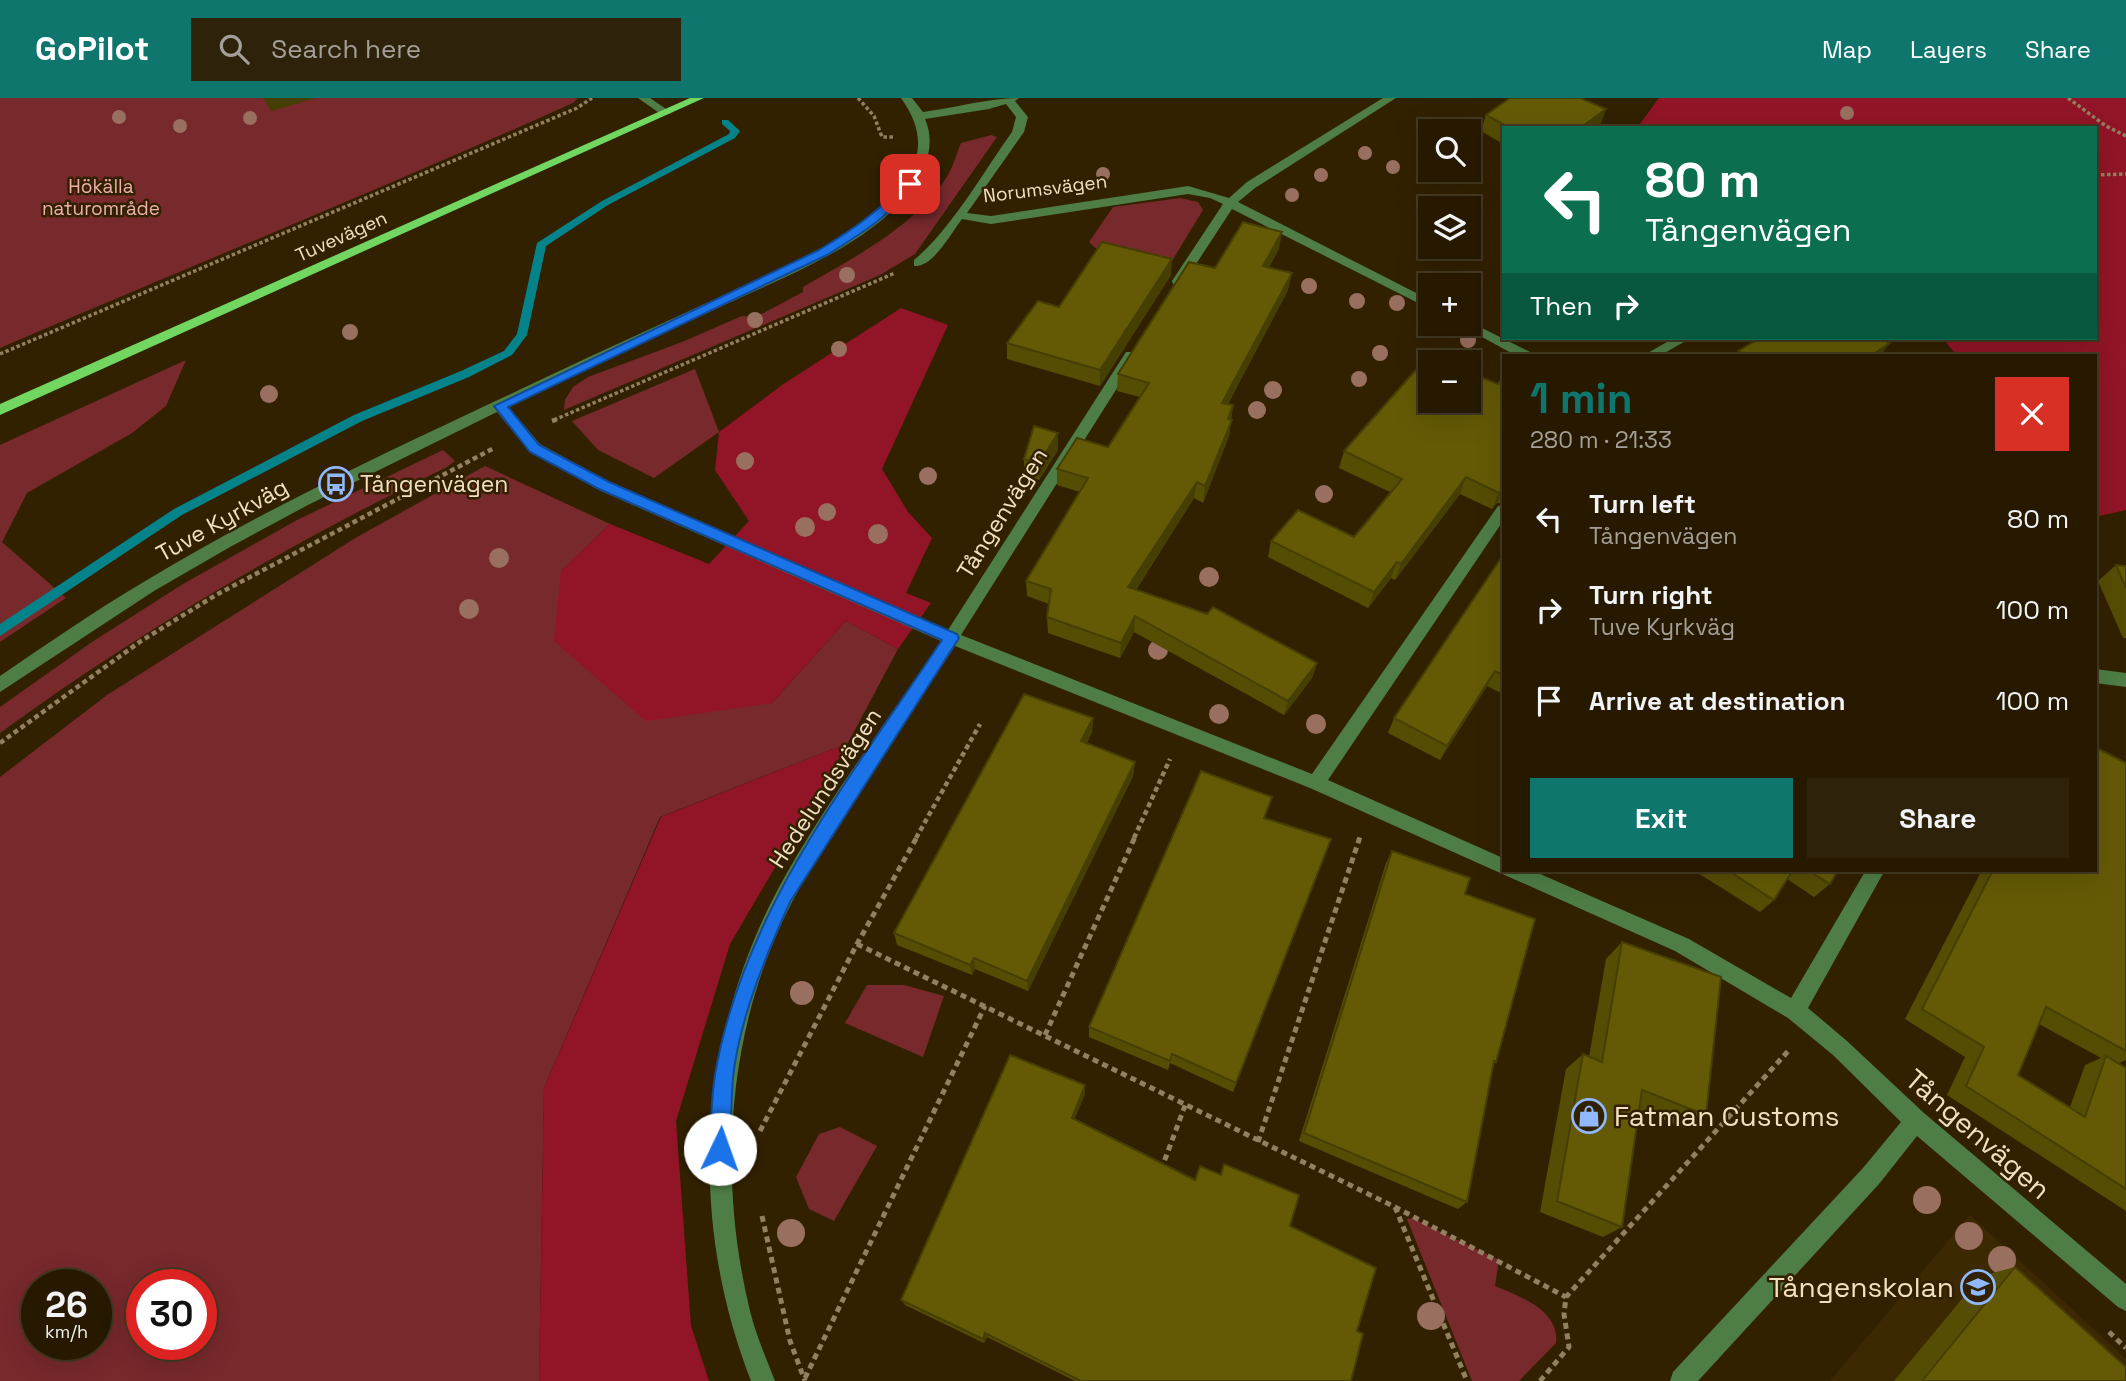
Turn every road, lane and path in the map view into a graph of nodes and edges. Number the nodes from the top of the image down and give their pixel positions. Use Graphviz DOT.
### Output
graph roads {
  1 [pos="592,98"];
  2 [pos="643,98"];
  3 [pos="699,98"];
  4 [pos="906,98"];
  5 [pos="1391,98"];
  6 [pos="2068,98"];
  7 [pos="1012,99"];
  8 [pos="666,113"];
  9 [pos="920,116"];
  10 [pos="2126,136"];
  11 [pos="2126,174"];
  12 [pos="2097,175"];
  13 [pos="1230,202"];
  14 [pos="959,215"];
  15 [pos="918,263"];
  16 [pos="1171,292"];
  17 [pos="1418,300"];
  18 [pos="1481,332"];
  19 [pos="1141,338"];
  20 [pos="1680,340"];
  21 [pos="0,354"];
  22 [pos="1523,354"];
  23 [pos="1653,354"];
  24 [pos="500,406"];
  25 [pos="0,410"];
  26 [pos="522,435"];
  27 [pos="1502,511"];
  28 [pos="951,638"];
  29 [pos="2097,676"];
  30 [pos="2126,680"];
  31 [pos="0,685"];
  32 [pos="980,724"];
  33 [pos="0,743"];
  34 [pos="1174,750"];
  35 [pos="1315,783"];
  36 [pos="1364,827"];
  37 [pos="1502,867"];
  38 [pos="1515,872"];
  39 [pos="1875,872"];
  40 [pos="857,944"];
  41 [pos="985,1006"];
  42 [pos="1803,1018"];
  43 [pos="1045,1035"];
  44 [pos="1186,1103"];
  45 [pos="1916,1121"];
  46 [pos="757,1122"];
  47 [pos="1258,1142"];
  48 [pos="1158,1179"];
  49 [pos="1395,1207"];
  50 [pos="762,1213"];
  51 [pos="1566,1297"];
  52 [pos="2126,1299"];
  53 [pos="805,1380"];
  54 [pos="763,1381"];
  55 [pos="1467,1381"];
  56 [pos="1540,1381"];
  57 [pos="1682,1381"];
  1 -- 21 [label="path"];
  2 -- 8 [label="street"];
  3 -- 8 [label="main road, Tuvevägen"];
  4 -- 9 [label="street, Tuve Kyrkväg"];
  5 -- 13 [label="street"];
  6 -- 10 [label="path"];
  7 -- 9 [label="street"];
  7 -- 14 [label="street, Norumsvägen"];
  8 -- 25 [label="main road, Tuvevägen"];
  9 -- 24 [label="street, Tuve Kyrkväg"];
  11 -- 12 [label="path"];
  13 -- 14 [label="street, Norumsvägen"];
  13 -- 16 [label="street"];
  13 -- 17 [label="street, Norumsvägen"];
  14 -- 15 [label="street"];
  15 -- 26 [label="path"];
  18 -- 22 [label="street"];
  19 -- 28 [label="street, Tångenvägen"];
  20 -- 23 [label="street"];
  24 -- 26 [label="street"];
  24 -- 31 [label="street, Tuve Kyrkväg"];
  26 -- 28 [label="street"];
  26 -- 33 [label="path"];
  27 -- 35 [label="street"];
  28 -- 35 [label="street"];
  28 -- 54 [label="street, Hedelundsvägen"];
  29 -- 30 [label="street"];
  32 -- 40 [label="path"];
  34 -- 43 [label="path"];
  35 -- 37 [label="street"];
  36 -- 47 [label="path"];
  38 -- 42 [label="street, Tångenvägen"];
  39 -- 42 [label="street"];
  40 -- 41 [label="path"];
  40 -- 46 [label="path"];
  41 -- 43 [label="path"];
  41 -- 53 [label="path"];
  42 -- 45 [label="street, Tångenvägen"];
  42 -- 51 [label="path"];
  43 -- 44 [label="path"];
  44 -- 47 [label="path"];
  44 -- 48 [label="path"];
  45 -- 52 [label="street, Tångenvägen"];
  45 -- 57 [label="street"];
  47 -- 49 [label="path"];
  49 -- 51 [label="path"];
  49 -- 55 [label="path"];
  50 -- 53 [label="path"];
  51 -- 56 [label="path"];
}
